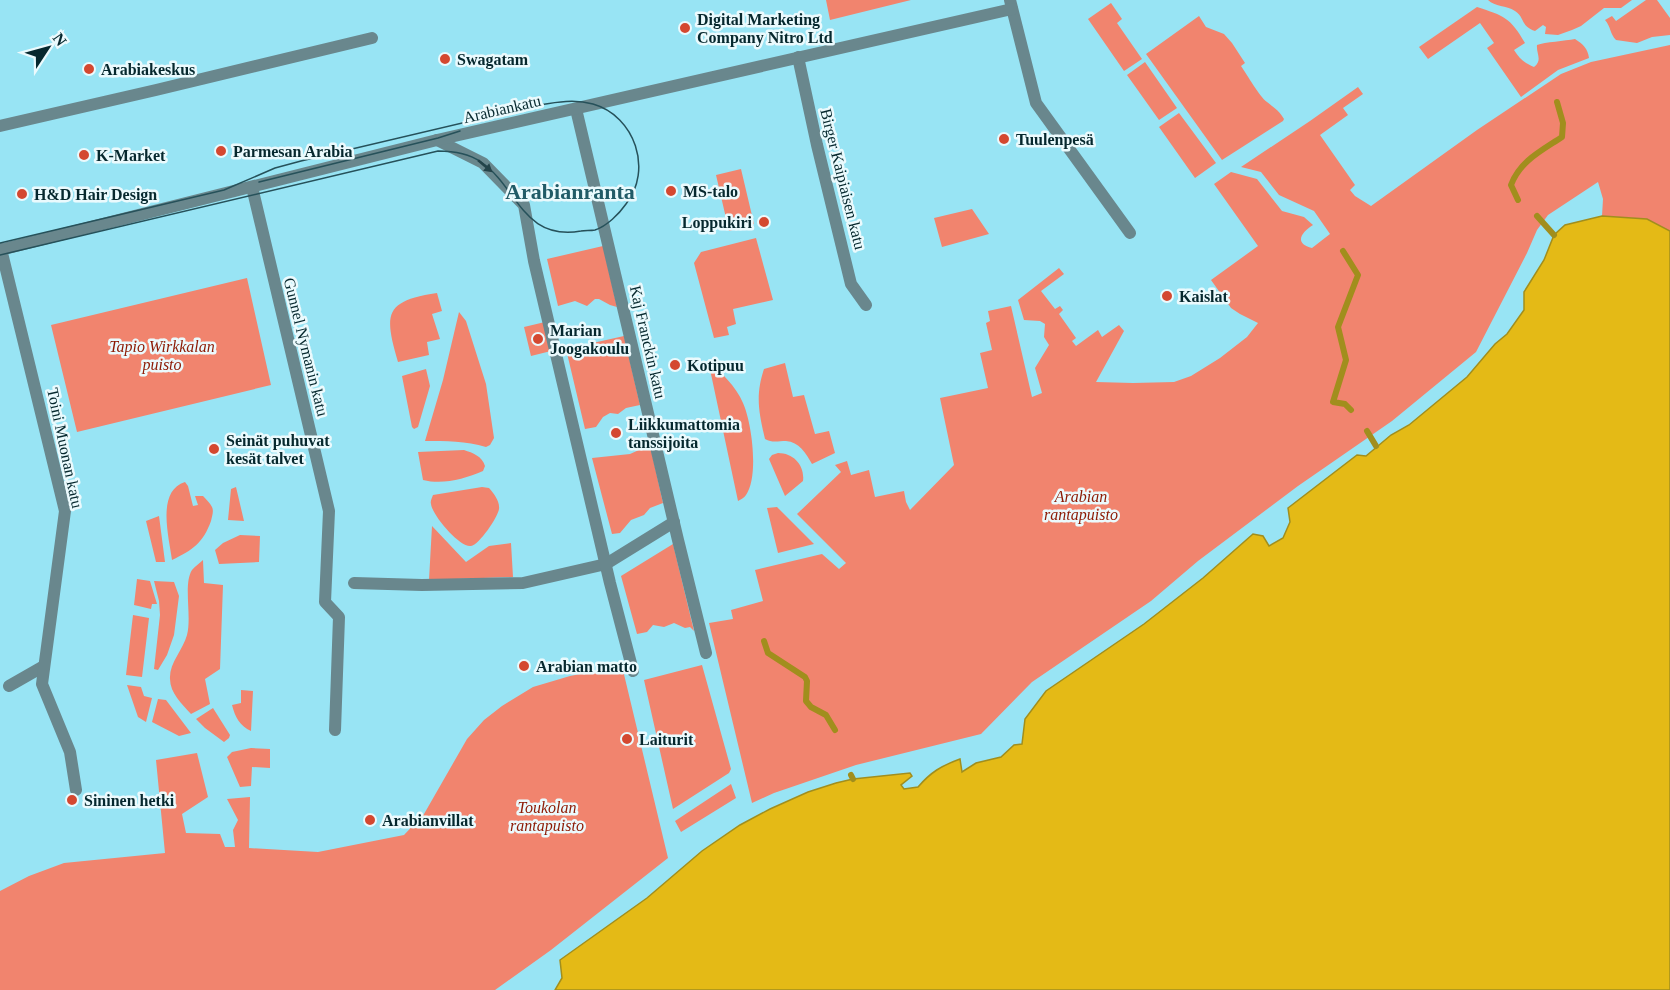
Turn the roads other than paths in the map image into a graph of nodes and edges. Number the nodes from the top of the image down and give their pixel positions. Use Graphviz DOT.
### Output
graph roads {
  1 [pos="1011,4"];
  2 [pos="372,38"];
  3 [pos="798,57"];
  4 [pos="576,109"];
  5 [pos="0,126"];
  6 [pos="437,140"];
  7 [pos="252,187"];
  8 [pos="1130,233"];
  9 [pos="0,250"];
  10 [pos="866,305"];
  11 [pos="674,522"];
  12 [pos="606,564"];
  13 [pos="354,583"];
  14 [pos="706,653"];
  15 [pos="44,666"];
  16 [pos="633,672"];
  17 [pos="9,686"];
  18 [pos="335,730"];
  19 [pos="76,790"];
  1 -- 3 [label="street, Arabiankatu"];
  1 -- 8 [label="street"];
  2 -- 5 [label="street"];
  3 -- 4 [label="street, Arabiankatu"];
  3 -- 10 [label="street, Birger Kaipiaisen katu"];
  4 -- 6 [label="street, Arabiankatu"];
  4 -- 11 [label="street, Kaj Franckin katu"];
  6 -- 7 [label="street, Arabiankatu"];
  6 -- 12 [label="street, one-way"];
  7 -- 9 [label="street, Arabiankatu"];
  7 -- 18 [label="street, Gunnel Nymanin katu"];
  9 -- 15 [label="street, Toini Muonan katu"];
  11 -- 12 [label="street"];
  11 -- 14 [label="street, Kaj Franckin katu"];
  12 -- 13 [label="street"];
  12 -- 16 [label="street"];
  15 -- 17 [label="street"];
  15 -- 19 [label="street, Toini Muonan katu"];
}
